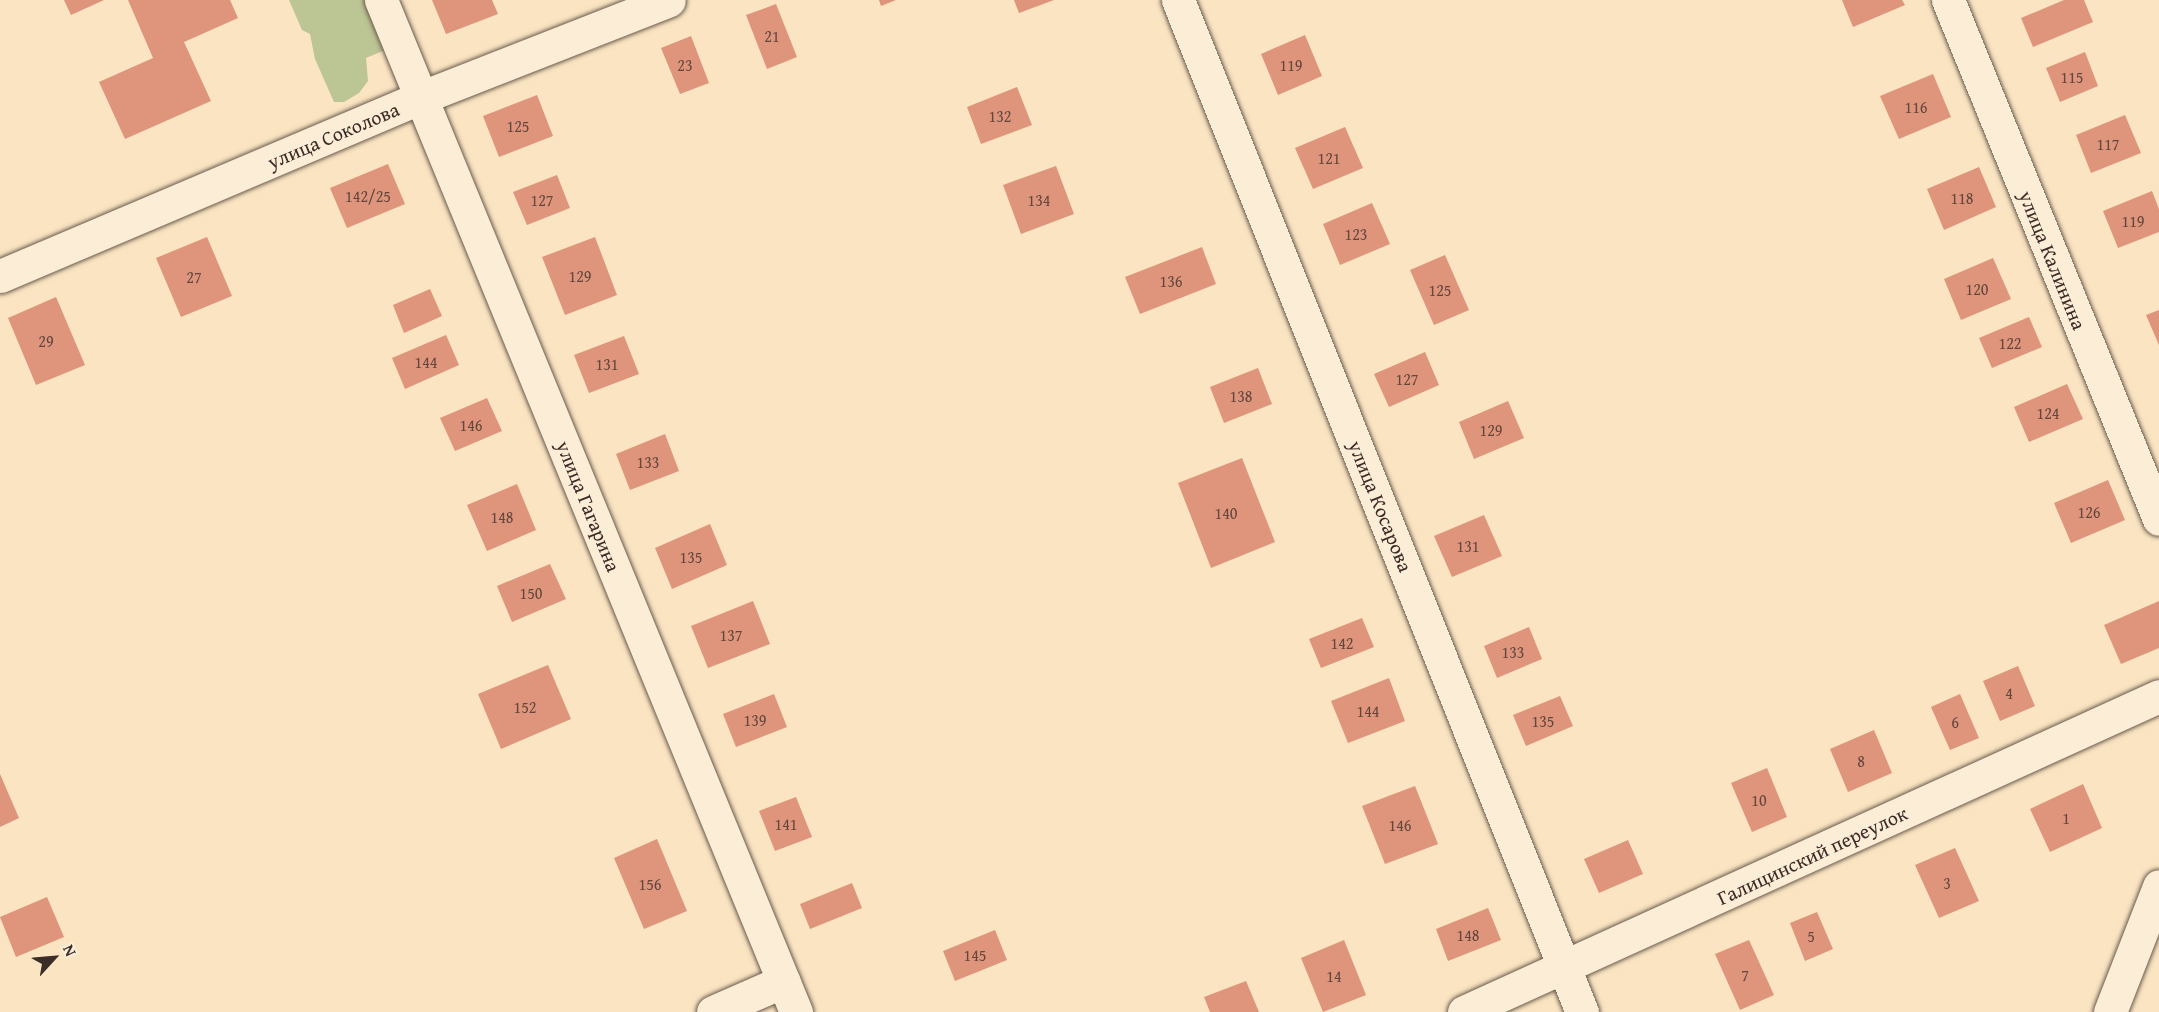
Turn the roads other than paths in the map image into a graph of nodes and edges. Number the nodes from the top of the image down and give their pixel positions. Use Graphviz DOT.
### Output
graph roads {
  1 [pos="381,0"];
  2 [pos="669,0"];
  3 [pos="1178,0"];
  4 [pos="1948,0"];
  5 [pos="422,97"];
  6 [pos="0,276"];
  7 [pos="2159,519"];
  8 [pos="2159,696"];
  9 [pos="2159,886"];
  10 [pos="1566,968"];
  11 [pos="784,981"];
  12 [pos="713,1012"];
  13 [pos="796,1012"];
  14 [pos="1464,1012"];
  15 [pos="1582,1012"];
  16 [pos="2110,1012"];
  1 -- 5 [label="street, улица Гагарина"];
  2 -- 5 [label="street, улица Соколова"];
  3 -- 10 [label="street, улица Косарова"];
  4 -- 7 [label="street, улица Калинина"];
  5 -- 6 [label="street, улица Соколова"];
  5 -- 11 [label="street, улица Гагарина"];
  8 -- 10 [label="street, Галицинский переулок"];
  9 -- 16 [label="street"];
  10 -- 14 [label="street, Галицинский переулок"];
  10 -- 15 [label="street, улица Косарова"];
  11 -- 12 [label="street"];
  11 -- 13 [label="street, улица Гагарина"];
}
